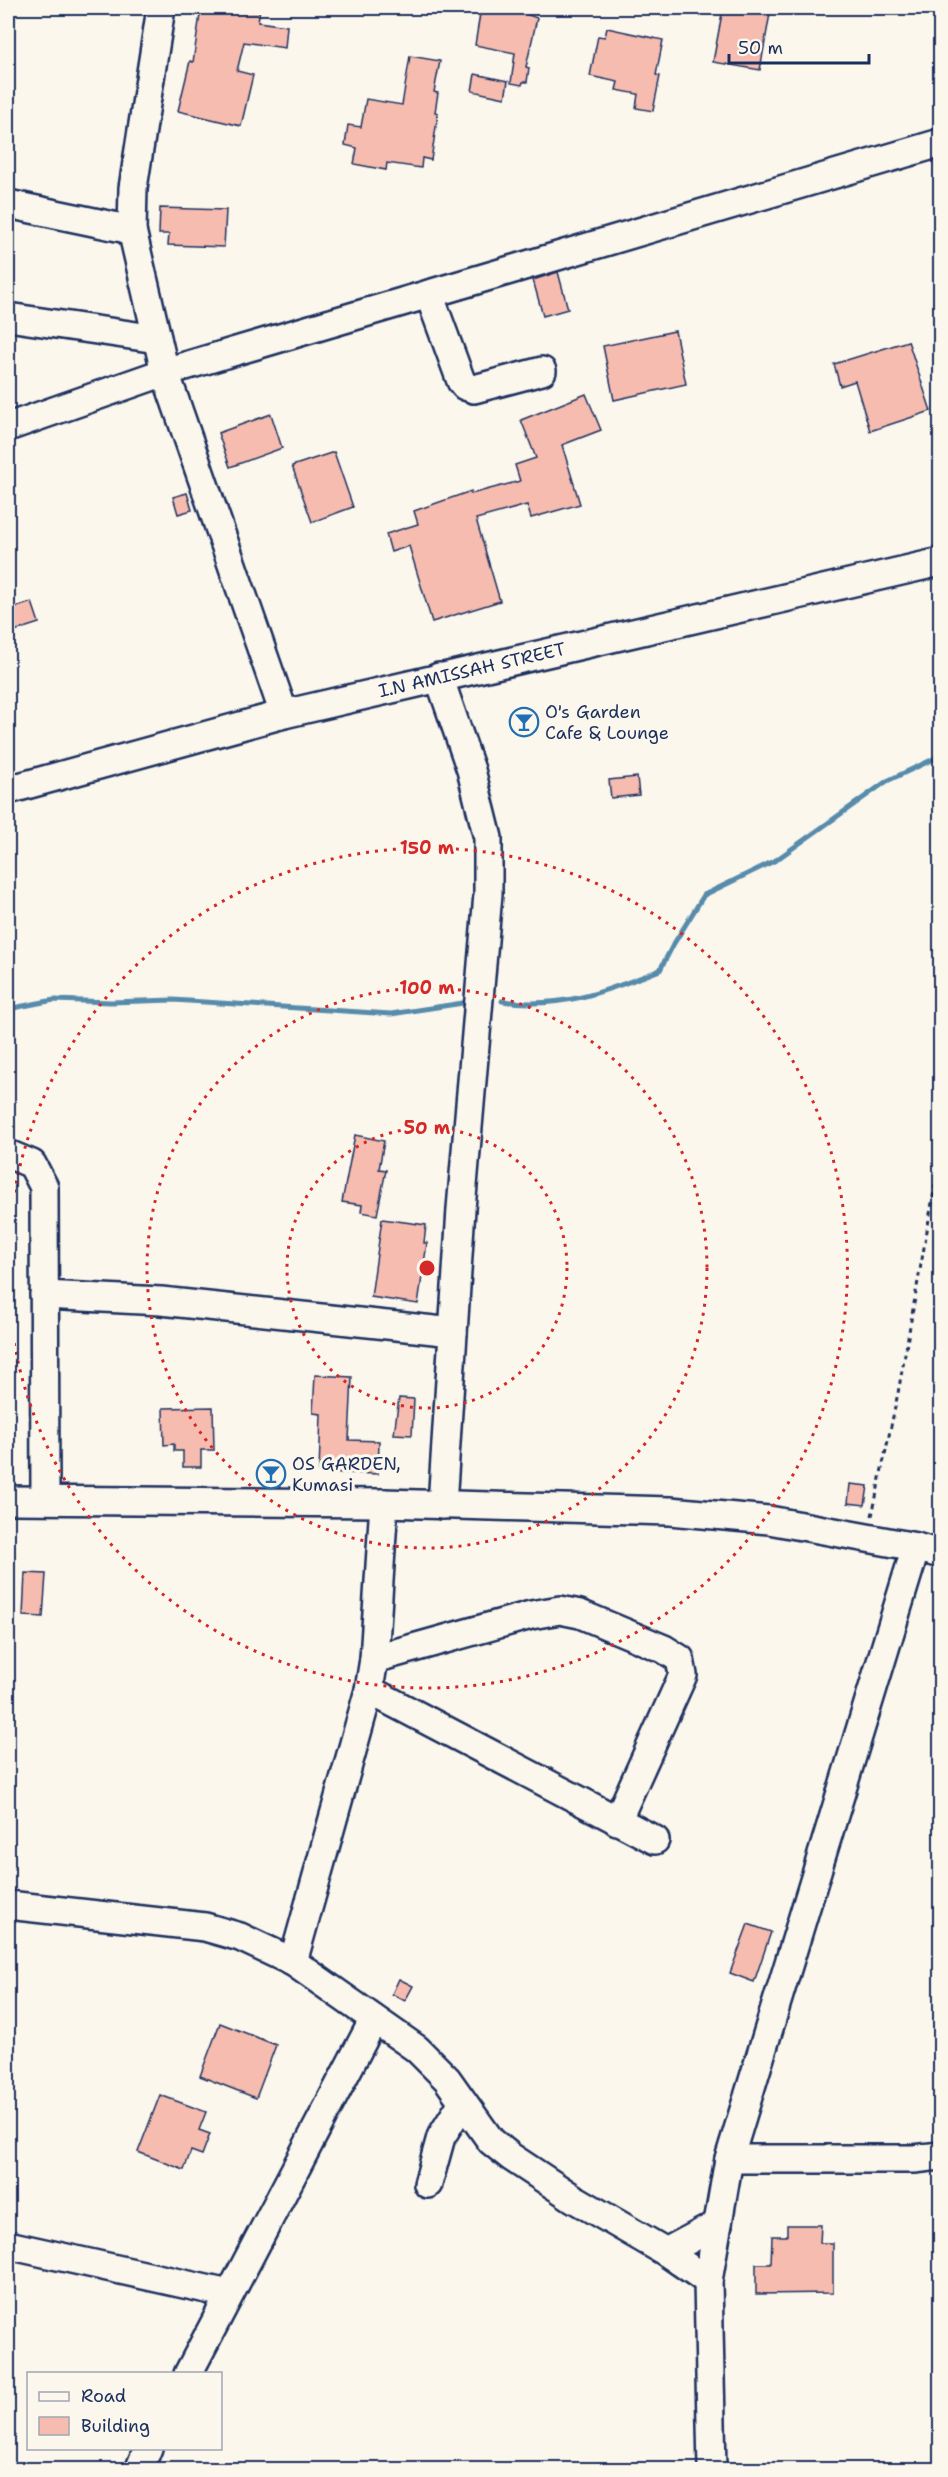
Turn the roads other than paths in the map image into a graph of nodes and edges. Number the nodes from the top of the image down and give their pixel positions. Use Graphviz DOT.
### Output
graph roads {
  1 [pos="161,8"];
  2 [pos="940,143"];
  3 [pos="8,204"];
  4 [pos="132,230"];
  5 [pos="429,294"];
  6 [pos="8,317"];
  7 [pos="157,339"];
  8 [pos="542,371"];
  9 [pos="165,372"];
  10 [pos="8,427"];
  11 [pos="940,562"];
  12 [pos="439,677"];
  13 [pos="284,714"];
  14 [pos="8,790"];
  15 [pos="8,1154"];
  16 [pos="44,1295"];
  17 [pos="453,1332"];
  18 [pos="45,1499"];
  19 [pos="8,1500"];
  20 [pos="384,1503"];
  21 [pos="442,1505"];
  22 [pos="928,1550"];
  23 [pos="374,1659"];
  24 [pos="369,1690"];
  25 [pos="617,1821"];
  26 [pos="655,1840"];
  27 [pos="8,1905"];
  28 [pos="293,1962"];
  29 [pos="373,2021"];
  30 [pos="463,2102"];
  31 [pos="940,2156"];
  32 [pos="729,2159"];
  33 [pos="428,2184"];
  34 [pos="718,2224"];
  35 [pos="8,2245"];
  36 [pos="666,2252"];
  37 [pos="708,2281"];
  38 [pos="230,2294"];
  39 [pos="189,2372"];
  40 [pos="147,2450"];
  41 [pos="139,2469"];
  42 [pos="712,2469"];
  1 -- 4 [label="street"];
  2 -- 5 [label="street"];
  3 -- 4 [label="street"];
  4 -- 7 [label="street"];
  5 -- 8 [label="street"];
  5 -- 9 [label="street"];
  6 -- 7 [label="street"];
  7 -- 9 [label="street"];
  9 -- 10 [label="street"];
  9 -- 13 [label="street"];
  11 -- 12 [label="street, I.N AMISSAH STREET"];
  12 -- 13 [label="street, I.N AMISSAH STREET"];
  12 -- 17 [label="street"];
  13 -- 14 [label="street, I.N AMISSAH STREET"];
  15 -- 16 [label="street"];
  16 -- 17 [label="street"];
  16 -- 18 [label="street"];
  17 -- 21 [label="street"];
  18 -- 19 [label="street"];
  18 -- 20 [label="street"];
  20 -- 21 [label="street"];
  20 -- 23 [label="street"];
  21 -- 22 [label="street"];
  22 -- 32 [label="street"];
  23 -- 24 [label="street"];
  23 -- 25 [label="street"];
  24 -- 25 [label="street"];
  24 -- 28 [label="street"];
  25 -- 26 [label="street"];
  27 -- 28 [label="street"];
  28 -- 29 [label="street"];
  29 -- 30 [label="street"];
  29 -- 38 [label="street"];
  30 -- 33 [label="street"];
  30 -- 36 [label="street"];
  31 -- 32 [label="street"];
  32 -- 34 [label="street"];
  34 -- 36 [label="street"];
  34 -- 37 [label="street"];
  35 -- 38 [label="street"];
  36 -- 37 [label="street"];
  37 -- 42 [label="street"];
  38 -- 39 [label="street"];
  40 -- 41 [label="street"];
}
